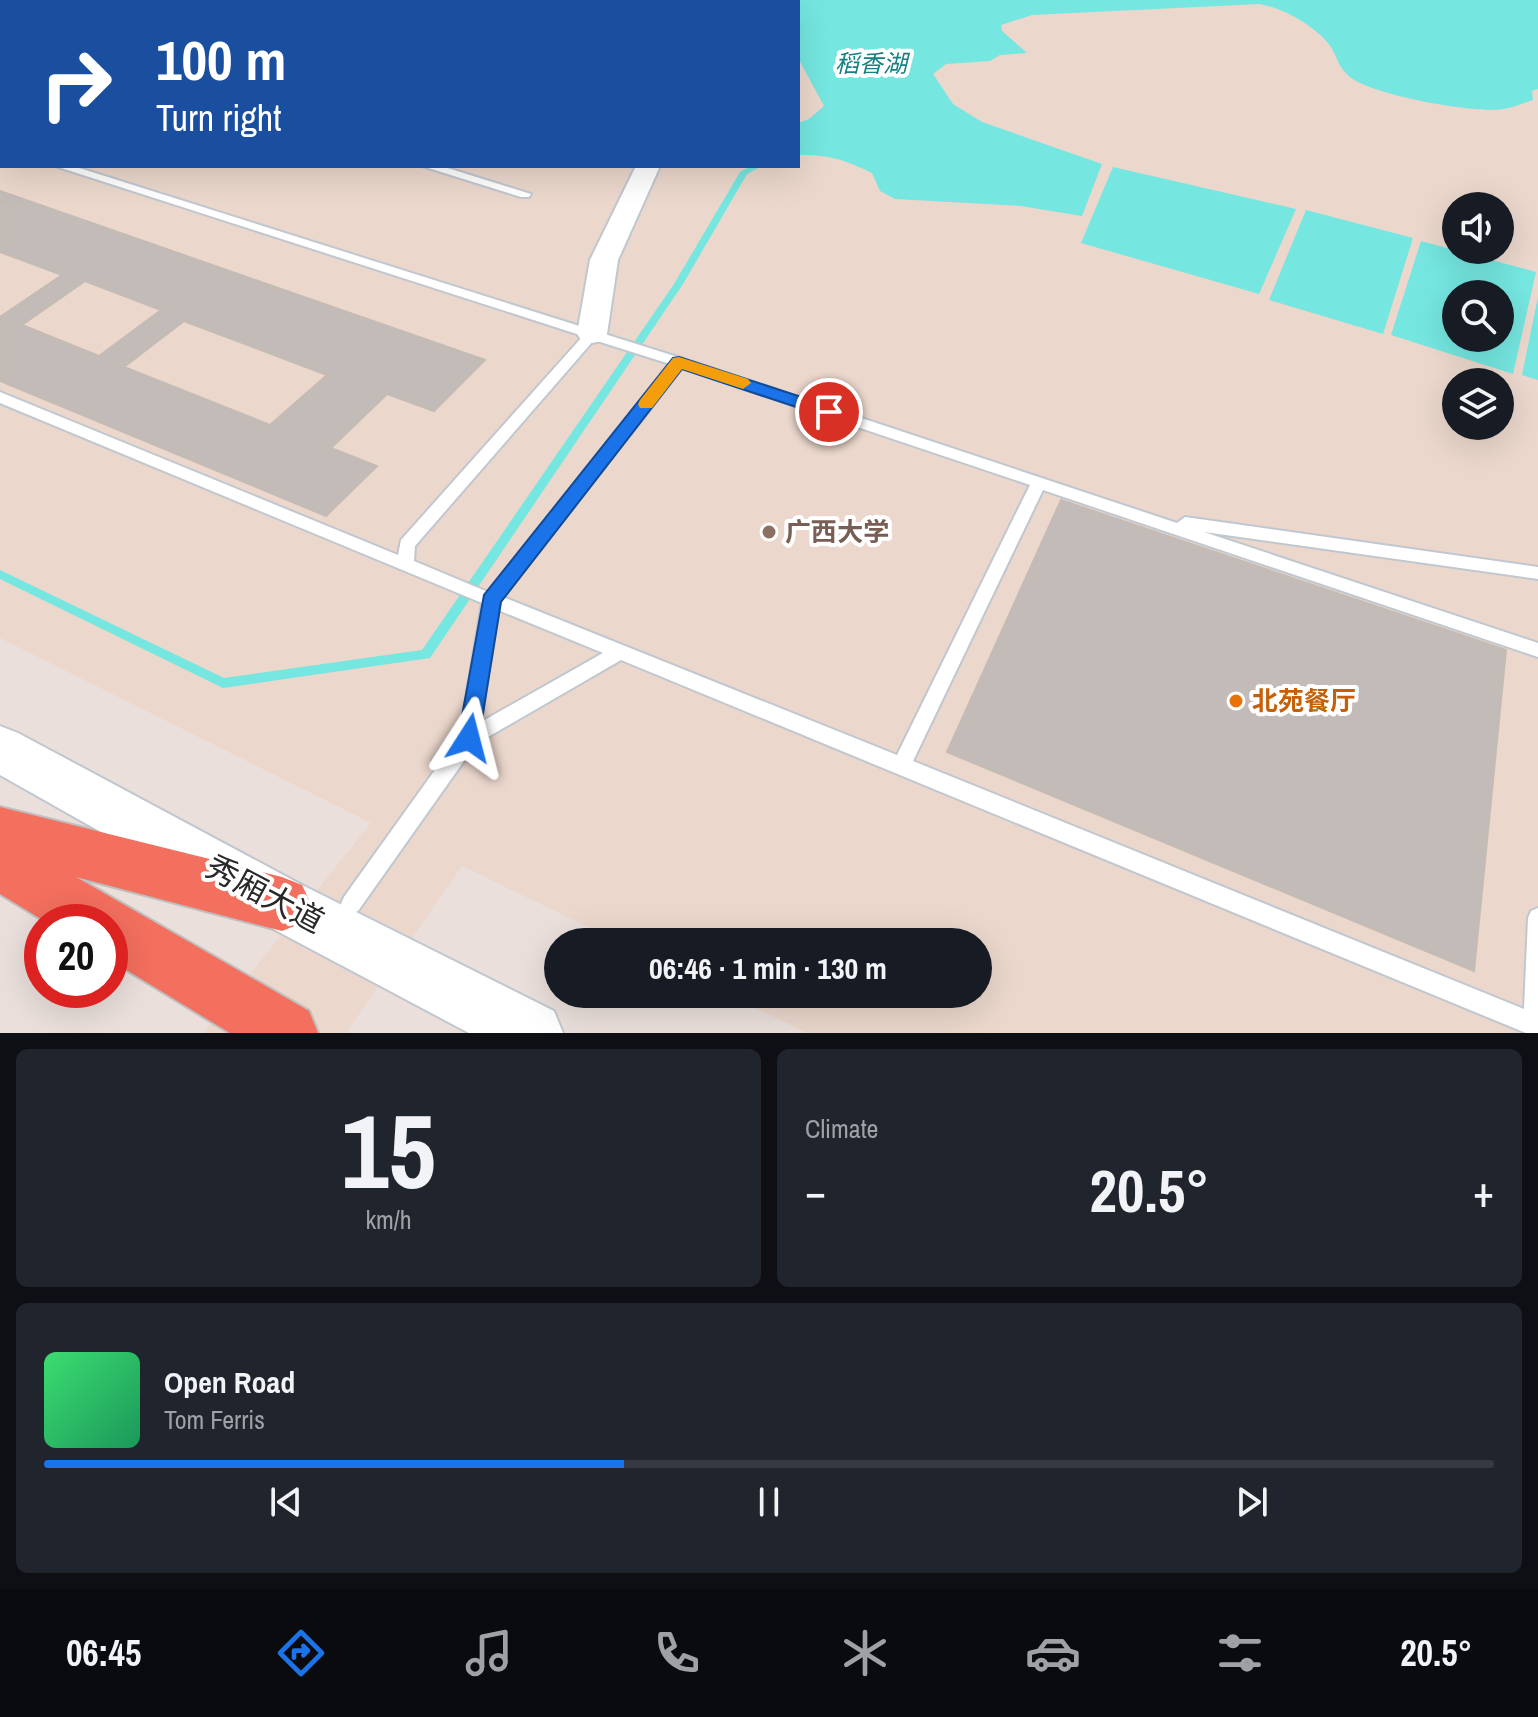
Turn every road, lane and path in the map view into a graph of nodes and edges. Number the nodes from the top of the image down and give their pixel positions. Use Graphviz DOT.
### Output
graph roads {
  1 [pos="67,168"];
  2 [pos="435,168"];
  3 [pos="647,168"];
  4 [pos="525,194"];
  5 [pos="604,338"];
  6 [pos="679,362"];
  7 [pos="0,397"];
  8 [pos="1039,482"];
  9 [pos="1144,517"];
  10 [pos="405,565"];
  11 [pos="1538,573"];
  12 [pos="485,598"];
  13 [pos="1538,650"];
  14 [pos="620,652"];
  15 [pos="469,738"];
  16 [pos="0,749"];
  17 [pos="902,765"];
  18 [pos="0,832"];
  19 [pos="0,863"];
  20 [pos="69,904"];
  21 [pos="282,904"];
  22 [pos="351,904"];
  23 [pos="1538,918"];
  24 [pos="128,939"];
  25 [pos="1536,1025"];
  26 [pos="287,1033"];
  27 [pos="532,1033"];
  1 -- 5 [label="lane"];
  2 -- 4 [label="lane"];
  3 -- 5 [label="street"];
  5 -- 6 [label="lane"];
  5 -- 10 [label="lane"];
  6 -- 8 [label="lane"];
  6 -- 12 [label="lane"];
  7 -- 10 [label="lane"];
  8 -- 9 [label="lane"];
  8 -- 17 [label="lane"];
  9 -- 11 [label="lane"];
  9 -- 13 [label="lane"];
  10 -- 12 [label="lane"];
  12 -- 14 [label="lane"];
  12 -- 15 [label="lane"];
  14 -- 15 [label="lane"];
  14 -- 17 [label="lane"];
  15 -- 22 [label="lane"];
  16 -- 21 [label="main road, 秀厢大道"];
  17 -- 25 [label="lane"];
  18 -- 21 [label="highway"];
  19 -- 20 [label="highway"];
  21 -- 27 [label="main road, 秀厢大道"];
  23 -- 25 [label="lane"];
  24 -- 26 [label="highway"];
}
